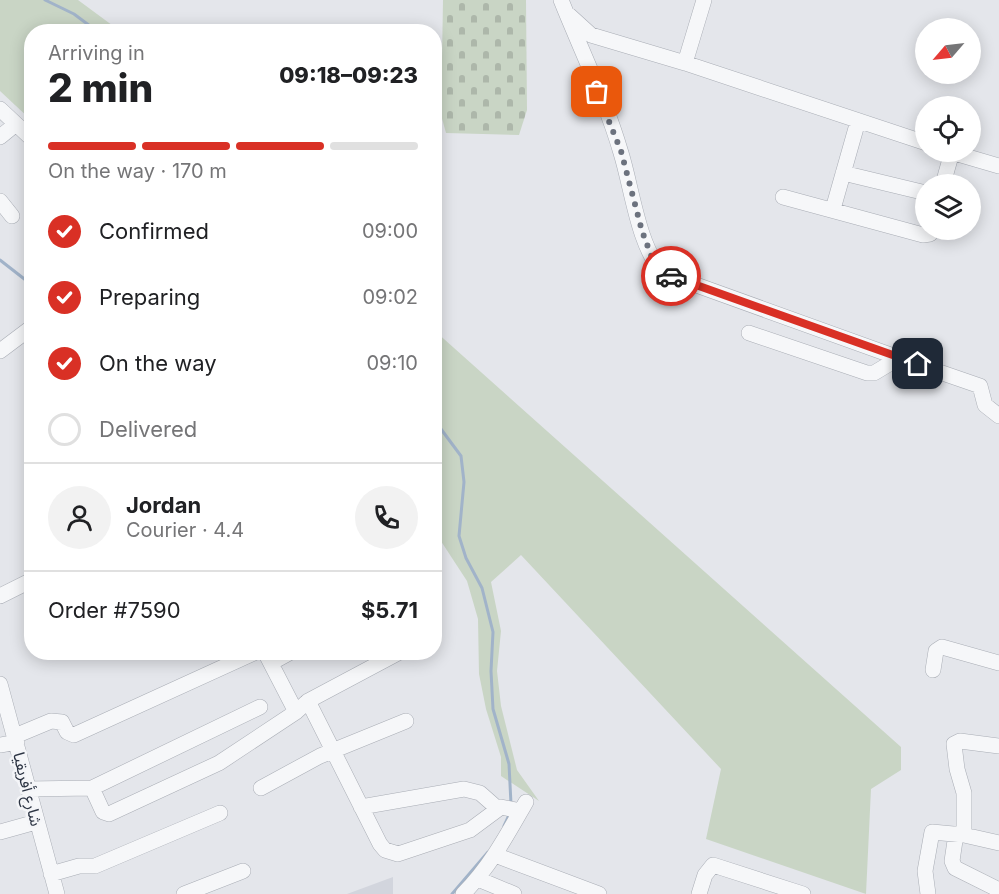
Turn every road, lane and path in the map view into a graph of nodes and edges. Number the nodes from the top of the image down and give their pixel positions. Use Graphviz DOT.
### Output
graph roads {
  1 [pos="704,0"];
  2 [pos="563,6"];
  3 [pos="685,63"];
  4 [pos="0,109"];
  5 [pos="858,121"];
  6 [pos="16,124"];
  7 [pos="24,132"];
  8 [pos="0,137"];
  9 [pos="915,139"];
  10 [pos="981,161"];
  11 [pos="999,166"];
  12 [pos="843,173"];
  13 [pos="915,190"];
  14 [pos="783,197"];
  15 [pos="0,201"];
  16 [pos="833,209"];
  17 [pos="12,216"];
  18 [pos="915,233"];
  19 [pos="24,333"];
  20 [pos="749,333"];
  21 [pos="0,351"];
  22 [pos="899,358"];
  23 [pos="999,416"];
  24 [pos="24,584"];
  25 [pos="0,596"];
  26 [pos="238,660"];
  27 [pos="269,660"];
  28 [pos="385,660"];
  29 [pos="999,663"];
  30 [pos="933,670"];
  31 [pos="0,684"];
  32 [pos="308,701"];
  33 [pos="260,707"];
  34 [pos="296,712"];
  35 [pos="406,721"];
  36 [pos="16,739"];
  37 [pos="0,745"];
  38 [pos="999,746"];
  39 [pos="333,751"];
  40 [pos="92,788"];
  41 [pos="261,788"];
  42 [pos="28,789"];
  43 [pos="361,807"];
  44 [pos="512,807"];
  45 [pos="220,813"];
  46 [pos="36,822"];
  47 [pos="0,832"];
  48 [pos="960,834"];
  49 [pos="999,843"];
  50 [pos="495,855"];
  51 [pos="243,871"];
  52 [pos="51,874"];
  53 [pos="478,879"];
  54 [pos="999,890"];
  55 [pos="510,893"];
  56 [pos="57,894"];
  57 [pos="184,894"];
  58 [pos="463,894"];
  59 [pos="599,894"];
  60 [pos="699,894"];
  61 [pos="802,894"];
  62 [pos="928,894"];
  1 -- 3 [label="street"];
  2 -- 3 [label="street"];
  2 -- 22 [label="street"];
  3 -- 5 [label="street"];
  4 -- 6 [label="street"];
  5 -- 9 [label="street"];
  5 -- 12 [label="street"];
  6 -- 7 [label="street"];
  6 -- 8 [label="street"];
  10 -- 11 [label="street"];
  12 -- 13 [label="street"];
  12 -- 16 [label="street"];
  14 -- 16 [label="street"];
  15 -- 17 [label="street"];
  16 -- 18 [label="street"];
  19 -- 21 [label="street"];
  20 -- 22 [label="street"];
  22 -- 23 [label="street"];
  24 -- 25 [label="street"];
  26 -- 36 [label="street"];
  27 -- 34 [label="street"];
  28 -- 32 [label="street"];
  29 -- 30 [label="street"];
  31 -- 36 [label="street, شارع أفريقيا"];
  32 -- 34 [label="street"];
  32 -- 39 [label="street"];
  33 -- 40 [label="street"];
  34 -- 40 [label="street"];
  35 -- 39 [label="street"];
  36 -- 37 [label="street"];
  36 -- 42 [label="street, شارع أفريقيا"];
  38 -- 48 [label="street"];
  39 -- 41 [label="street"];
  39 -- 43 [label="street"];
  40 -- 42 [label="street"];
  42 -- 46 [label="street, شارع أفريقيا"];
  43 -- 44 [label="street"];
  43 -- 44 [label="street"];
  44 -- 50 [label="street"];
  45 -- 52 [label="street"];
  46 -- 47 [label="street"];
  46 -- 52 [label="street, شارع أفريقيا"];
  48 -- 49 [label="street"];
  48 -- 54 [label="street"];
  48 -- 62 [label="street"];
  50 -- 53 [label="street"];
  50 -- 59 [label="street"];
  51 -- 57 [label="street"];
  52 -- 56 [label="street, شارع أفريقيا"];
  53 -- 55 [label="street"];
  53 -- 58 [label="street"];
  60 -- 61 [label="street"];
}
